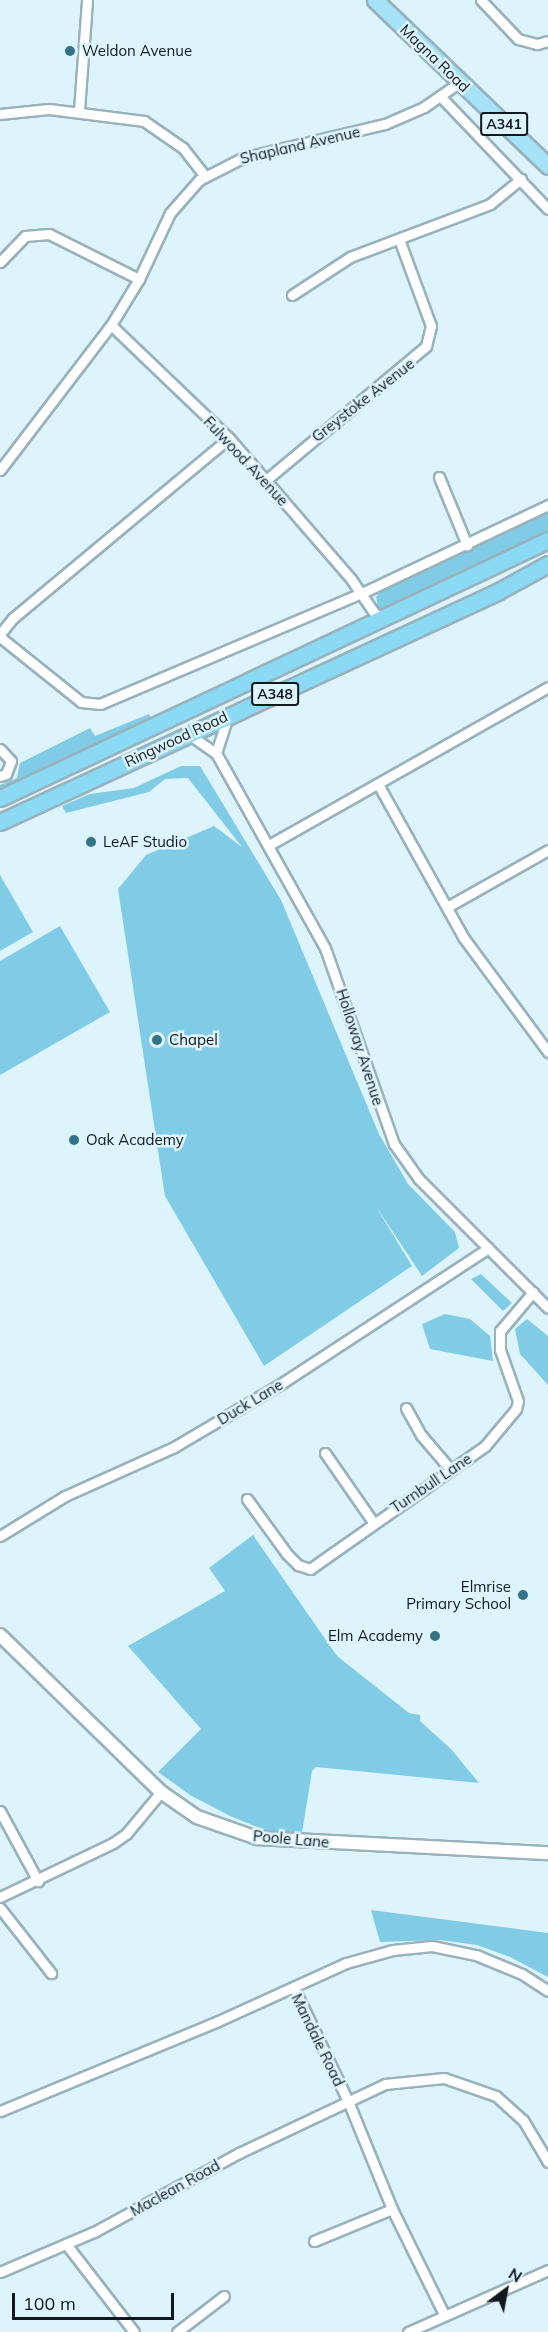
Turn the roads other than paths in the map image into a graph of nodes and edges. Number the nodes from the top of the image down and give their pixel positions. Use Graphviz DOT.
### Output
graph roads {
  1 [pos="87,0"];
  2 [pos="375,0"];
  3 [pos="481,0"];
  4 [pos="548,41"];
  5 [pos="460,81"];
  6 [pos="440,96"];
  7 [pos="79,110"];
  8 [pos="0,114"];
  9 [pos="548,166"];
  10 [pos="205,176"];
  11 [pos="521,179"];
  12 [pos="548,209"];
  13 [pos="399,238"];
  14 [pos="0,262"];
  15 [pos="139,279"];
  16 [pos="292,295"];
  17 [pos="111,325"];
  18 [pos="229,438"];
  19 [pos="0,470"];
  20 [pos="439,477"];
  21 [pos="266,480"];
  22 [pos="548,505"];
  23 [pos="548,540"];
  24 [pos="467,545"];
  25 [pos="548,564"];
  26 [pos="362,593"];
  27 [pos="370,608"];
  28 [pos="389,617"];
  29 [pos="361,628"];
  30 [pos="0,635"];
  31 [pos="548,687"];
  32 [pos="228,715"];
  33 [pos="187,733"];
  34 [pos="0,749"];
  35 [pos="216,753"];
  36 [pos="0,776"];
  37 [pos="378,784"];
  38 [pos="0,798"];
  39 [pos="0,822"];
  40 [pos="269,845"];
  41 [pos="548,850"];
  42 [pos="447,907"];
  43 [pos="548,1052"];
  44 [pos="488,1248"];
  45 [pos="532,1293"];
  46 [pos="548,1308"];
  47 [pos="406,1408"];
  48 [pos="325,1453"];
  49 [pos="450,1469"];
  50 [pos="247,1498"];
  51 [pos="373,1522"];
  52 [pos="0,1536"];
  53 [pos="0,1635"];
  54 [pos="161,1792"];
  55 [pos="0,1811"];
  56 [pos="548,1853"];
  57 [pos="38,1881"];
  58 [pos="0,1897"];
  59 [pos="0,1908"];
  60 [pos="51,1973"];
  61 [pos="294,1988"];
  62 [pos="548,1991"];
  63 [pos="348,2101"];
  64 [pos="0,2111"];
  65 [pos="548,2162"];
  66 [pos="392,2209"];
  67 [pos="314,2241"];
  68 [pos="66,2244"];
  69 [pos="548,2270"];
  70 [pos="0,2272"];
  71 [pos="224,2296"];
  72 [pos="444,2314"];
  73 [pos="134,2332"];
  74 [pos="177,2332"];
  75 [pos="408,2332"];
  1 -- 7 [label="street"];
  2 -- 5 [label="main road, Magna Road / A341"];
  3 -- 4 [label="street"];
  5 -- 6 [label="street, Shapland Avenue"];
  5 -- 9 [label="main road, Magna Road / A341"];
  6 -- 10 [label="street, Shapland Avenue"];
  6 -- 11 [label="street, Magna Road"];
  7 -- 8 [label="street"];
  7 -- 10 [label="street"];
  10 -- 15 [label="street, Shapland Avenue"];
  11 -- 12 [label="street, Magna Road"];
  11 -- 13 [label="street"];
  13 -- 16 [label="street"];
  13 -- 21 [label="street, Greystoke Avenue"];
  14 -- 15 [label="street"];
  15 -- 17 [label="street, Shapland Avenue"];
  17 -- 18 [label="street, Fulwood Avenue"];
  17 -- 19 [label="street, Shapland Avenue"];
  18 -- 21 [label="street, Fulwood Avenue"];
  18 -- 30 [label="street"];
  20 -- 24 [label="street"];
  21 -- 26 [label="street, Fulwood Avenue"];
  22 -- 24 [label="street"];
  23 -- 28 [label="highway, Ringwood Road / A348"];
  24 -- 26 [label="street"];
  25 -- 32 [label="highway, Ringwood Road / A348"];
  26 -- 27 [label="street, Fulwood Avenue"];
  26 -- 30 [label="street"];
  27 -- 28 [label="street"];
  27 -- 29 [label="street"];
  28 -- 29 [label="highway, Ringwood Road / A348"];
  29 -- 38 [label="highway, Ringwood Road / A348"];
  31 -- 37 [label="street"];
  32 -- 33 [label="highway, Ringwood Road / A348"];
  32 -- 35 [label="street"];
  33 -- 35 [label="street, Holloway Avenue"];
  33 -- 39 [label="highway, Ringwood Road / A348"];
  34 -- 36 [label="street"];
  35 -- 40 [label="street, Holloway Avenue"];
  37 -- 40 [label="street"];
  37 -- 42 [label="street"];
  40 -- 44 [label="street, Holloway Avenue"];
  41 -- 42 [label="street"];
  42 -- 43 [label="street"];
  44 -- 45 [label="street, Holloway Avenue"];
  44 -- 52 [label="street, Duck Lane"];
  45 -- 46 [label="street, Holloway Avenue"];
  45 -- 49 [label="street, Turnbull Lane"];
  47 -- 49 [label="street"];
  48 -- 51 [label="street"];
  49 -- 51 [label="street, Turnbull Lane"];
  50 -- 51 [label="street, Turnbull Lane"];
  53 -- 54 [label="street, Poole Lane"];
  54 -- 56 [label="street, Poole Lane"];
  54 -- 57 [label="street"];
  55 -- 57 [label="street"];
  57 -- 58 [label="street"];
  59 -- 60 [label="street"];
  61 -- 62 [label="street"];
  61 -- 63 [label="street, Mandale Road"];
  61 -- 64 [label="street, Mandale Road"];
  63 -- 65 [label="street, Maclean Road"];
  63 -- 66 [label="street, Mandale Road"];
  63 -- 68 [label="street, Maclean Road"];
  66 -- 67 [label="street"];
  66 -- 72 [label="street, Mandale Road"];
  68 -- 70 [label="street, Maclean Road"];
  68 -- 73 [label="street"];
  69 -- 72 [label="street"];
  71 -- 74 [label="street"];
  72 -- 75 [label="street"];
}
